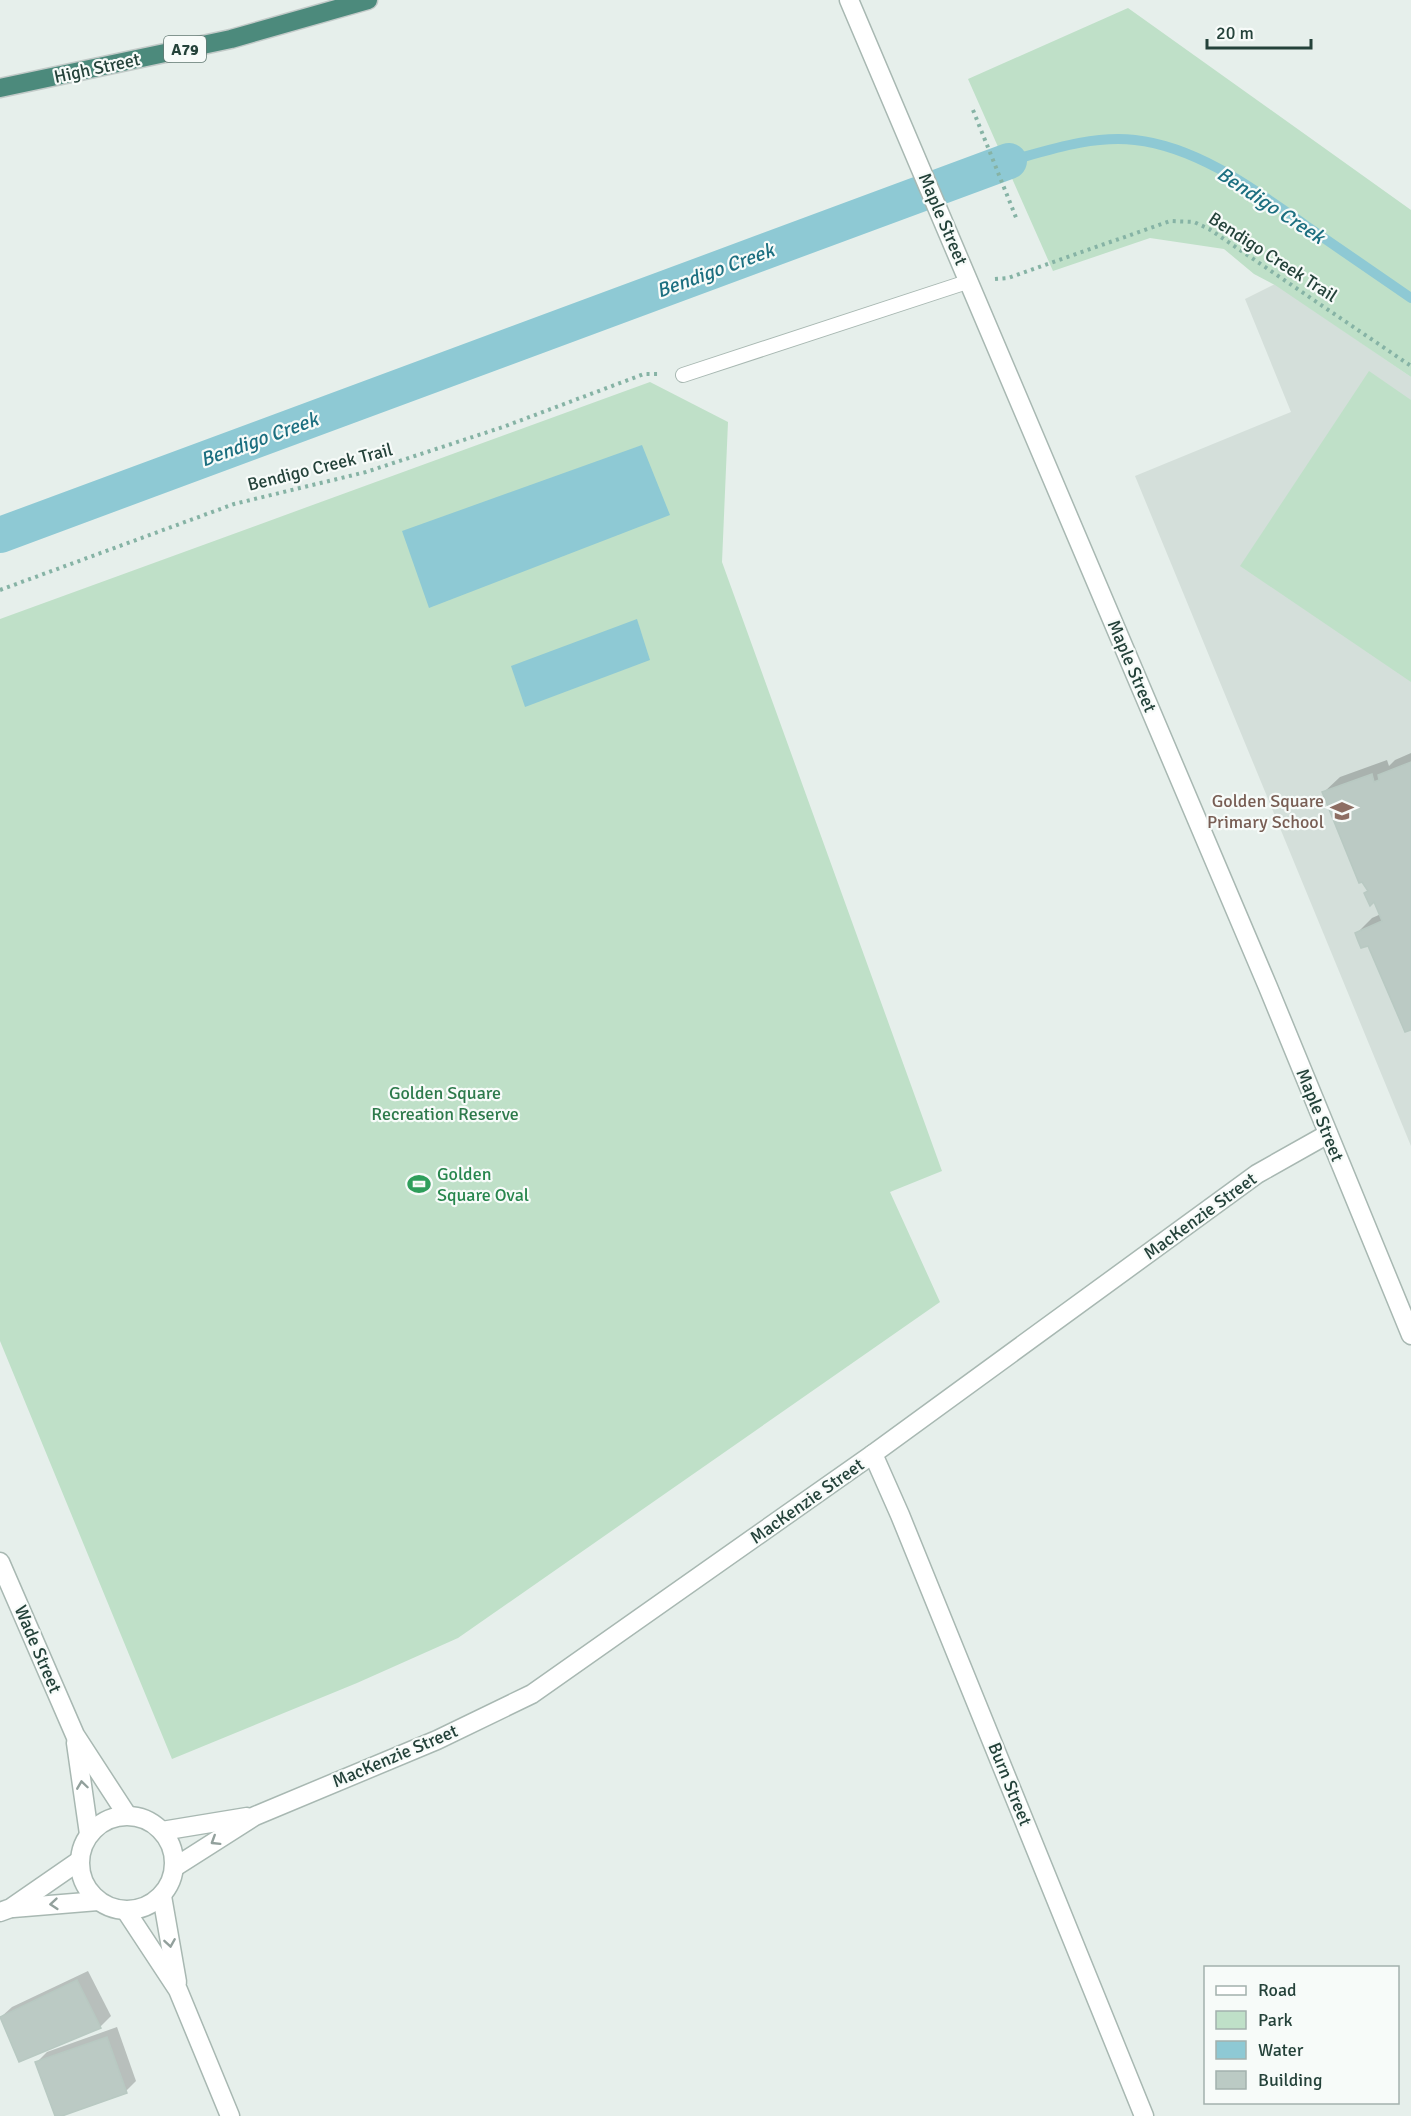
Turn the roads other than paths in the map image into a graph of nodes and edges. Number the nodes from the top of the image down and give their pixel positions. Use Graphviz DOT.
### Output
graph roads {
  1 [pos="368,0"];
  2 [pos="849,0"];
  3 [pos="0,88"];
  4 [pos="970,281"];
  5 [pos="683,375"];
  6 [pos="1328,1134"];
  7 [pos="1410,1331"];
  8 [pos="873,1454"];
  9 [pos="0,1562"];
  10 [pos="75,1735"];
  11 [pos="126,1815"];
  12 [pos="255,1816"];
  13 [pos="162,1831"];
  14 [pos="89,1834"];
  15 [pos="79,1861"];
  16 [pos="175,1867"];
  17 [pos="162,1896"];
  18 [pos="98,1901"];
  19 [pos="6,1910"];
  20 [pos="126,1911"];
  21 [pos="178,1990"];
  22 [pos="230,2116"];
  23 [pos="1144,2116"];
  1 -- 3 [label="highway, High Street / A79"];
  2 -- 4 [label="street, Maple Street"];
  4 -- 5 [label="lane"];
  4 -- 6 [label="street, Maple Street"];
  6 -- 7 [label="street, Maple Street"];
  6 -- 8 [label="street, MacKenzie Street"];
  8 -- 12 [label="street, MacKenzie Street"];
  8 -- 23 [label="street, Burn Street"];
  9 -- 10 [label="street, Wade Street"];
  10 -- 11 [label="street, Wade Street"];
  14 -- 10 [label="street, Wade Street, one-way"];
  11 -- 13 [label="street"];
  11 -- 14 [label="street"];
  12 -- 13 [label="street, MacKenzie Street"];
  12 -- 16 [label="street, MacKenzie Street, one-way"];
  13 -- 16 [label="street"];
  14 -- 15 [label="street"];
  15 -- 18 [label="street"];
  15 -- 19 [label="street"];
  16 -- 17 [label="street"];
  17 -- 20 [label="street"];
  17 -- 21 [label="street, one-way"];
  18 -- 19 [label="street, one-way"];
  18 -- 20 [label="street"];
  20 -- 21 [label="street"];
  21 -- 22 [label="street"];
}
